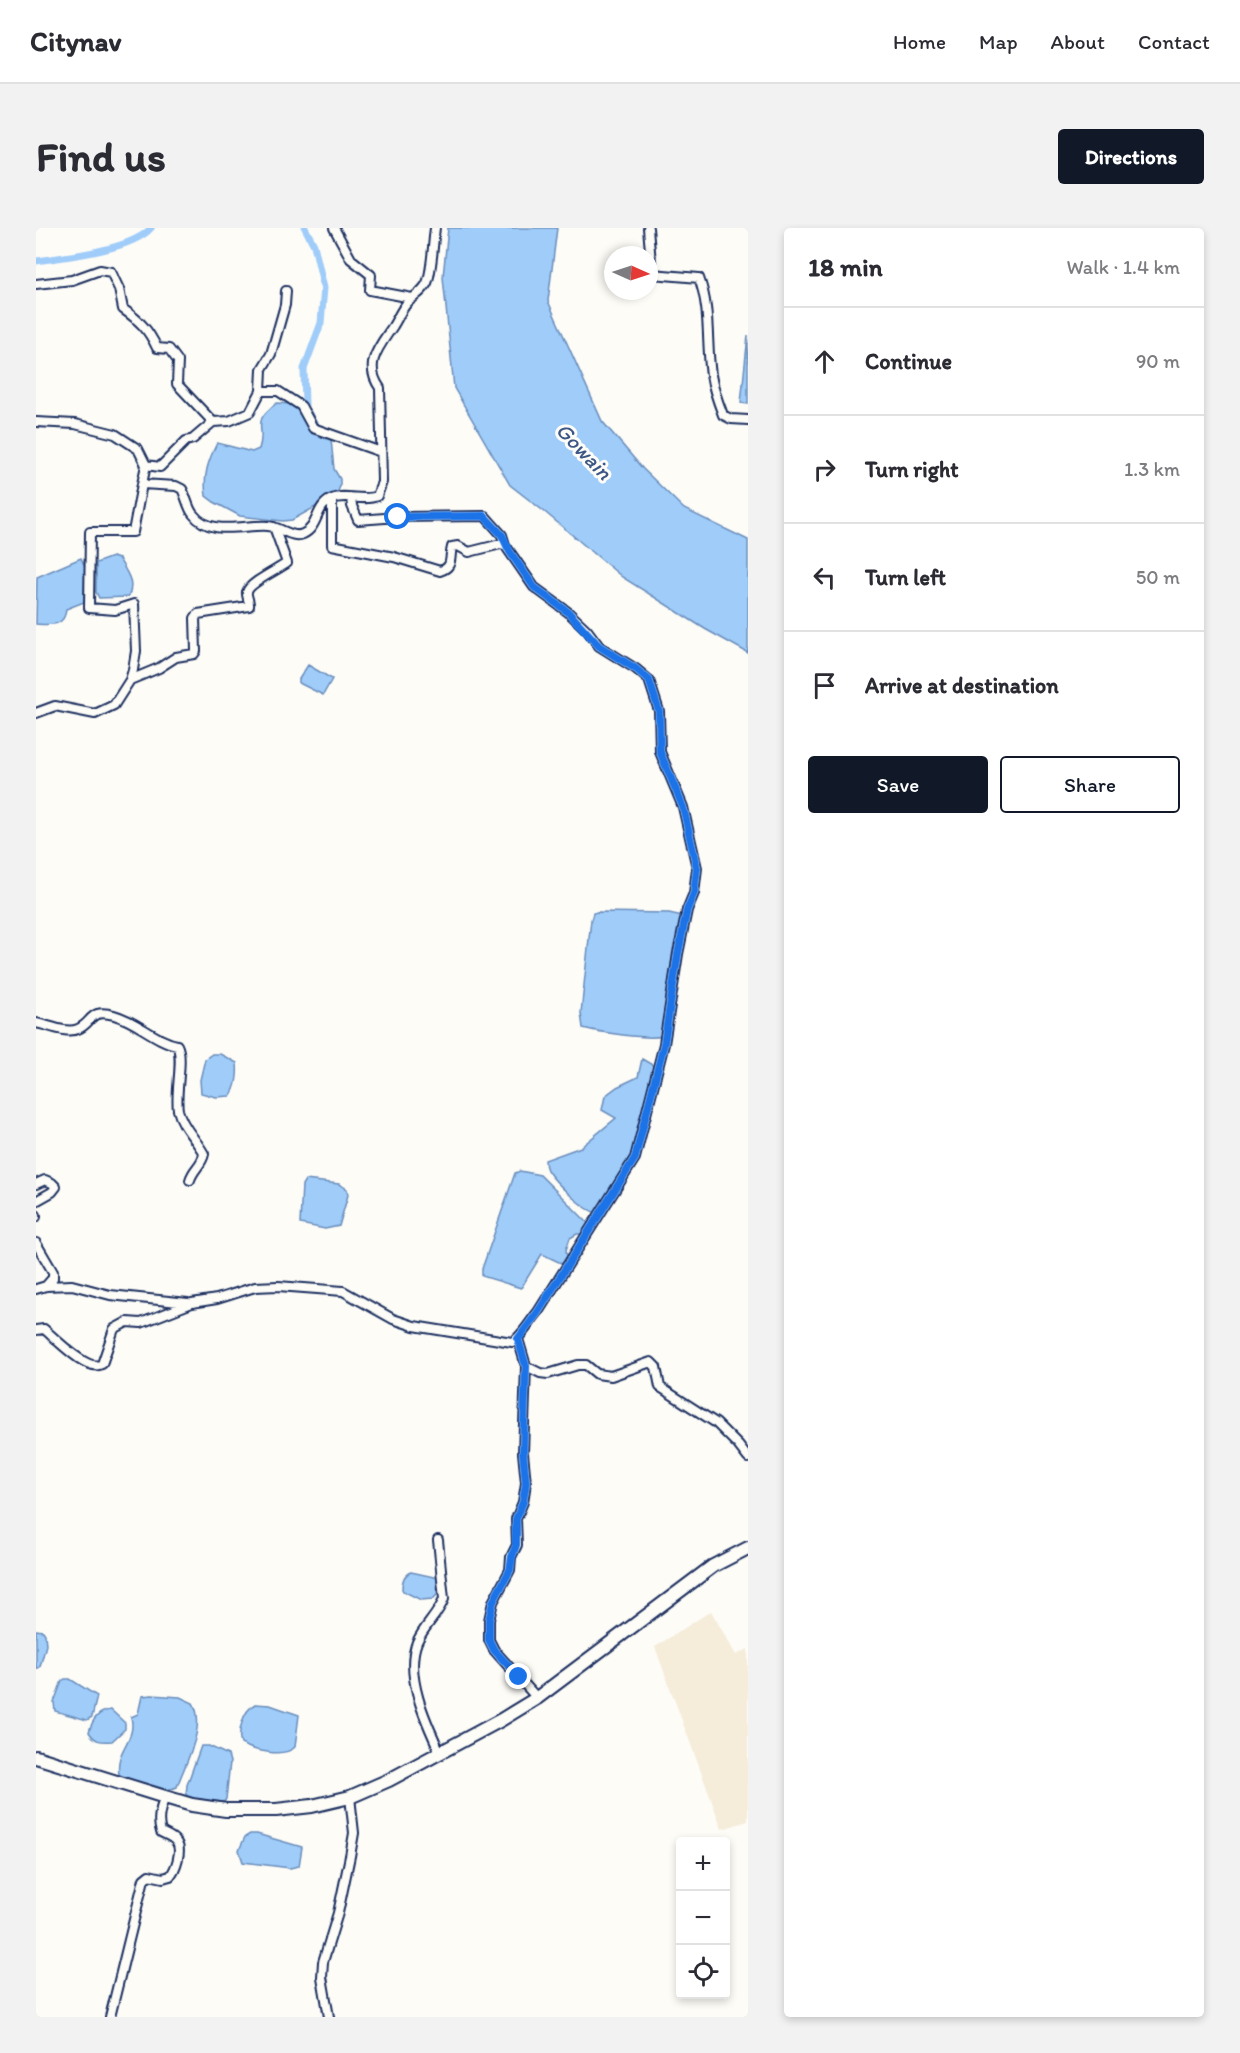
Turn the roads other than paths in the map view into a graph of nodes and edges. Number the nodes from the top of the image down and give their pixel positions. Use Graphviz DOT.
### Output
graph roads {
  1 [pos="334,228"];
  2 [pos="435,228"];
  3 [pos="648,228"];
  4 [pos="36,284"];
  5 [pos="286,291"];
  6 [pos="412,298"];
  7 [pos="261,391"];
  8 [pos="748,420"];
  9 [pos="36,422"];
  10 [pos="213,422"];
  11 [pos="381,452"];
  12 [pos="146,465"];
  13 [pos="142,484"];
  14 [pos="351,498"];
  15 [pos="332,499"];
  16 [pos="274,527"];
  17 [pos="505,544"];
  18 [pos="130,680"];
  19 [pos="36,713"];
  20 [pos="36,1023"];
  21 [pos="190,1180"];
  22 [pos="36,1184"];
  23 [pos="36,1201"];
  24 [pos="36,1242"];
  25 [pos="46,1286"];
  26 [pos="36,1289"];
  27 [pos="192,1303"];
  28 [pos="36,1330"];
  29 [pos="518,1339"];
  30 [pos="526,1366"];
  31 [pos="748,1458"];
  32 [pos="438,1540"];
  33 [pos="748,1548"];
  34 [pos="537,1698"];
  35 [pos="440,1752"];
  36 [pos="36,1757"];
  37 [pos="165,1797"];
  38 [pos="350,1797"];
  39 [pos="110,2017"];
  40 [pos="329,2017"];
  1 -- 6 [label="street"];
  2 -- 6 [label="street"];
  3 -- 8 [label="street"];
  4 -- 10 [label="street"];
  5 -- 7 [label="street"];
  6 -- 11 [label="street"];
  7 -- 10 [label="street"];
  7 -- 11 [label="street"];
  9 -- 12 [label="street"];
  10 -- 12 [label="street"];
  11 -- 14 [label="street"];
  12 -- 13 [label="street"];
  13 -- 16 [label="street"];
  13 -- 18 [label="street"];
  14 -- 15 [label="street"];
  14 -- 17 [label="street"];
  15 -- 16 [label="street"];
  15 -- 17 [label="street"];
  16 -- 18 [label="street"];
  17 -- 29 [label="street"];
  18 -- 19 [label="street"];
  20 -- 21 [label="street"];
  22 -- 23 [label="street"];
  24 -- 25 [label="street"];
  25 -- 26 [label="street"];
  25 -- 27 [label="street"];
  27 -- 28 [label="street"];
  27 -- 29 [label="street"];
  29 -- 30 [label="street"];
  30 -- 31 [label="street"];
  30 -- 34 [label="street"];
  32 -- 35 [label="street"];
  33 -- 34 [label="highway"];
  34 -- 35 [label="highway"];
  35 -- 38 [label="highway"];
  36 -- 37 [label="highway"];
  37 -- 38 [label="highway"];
  37 -- 39 [label="street"];
  38 -- 40 [label="street"];
}
